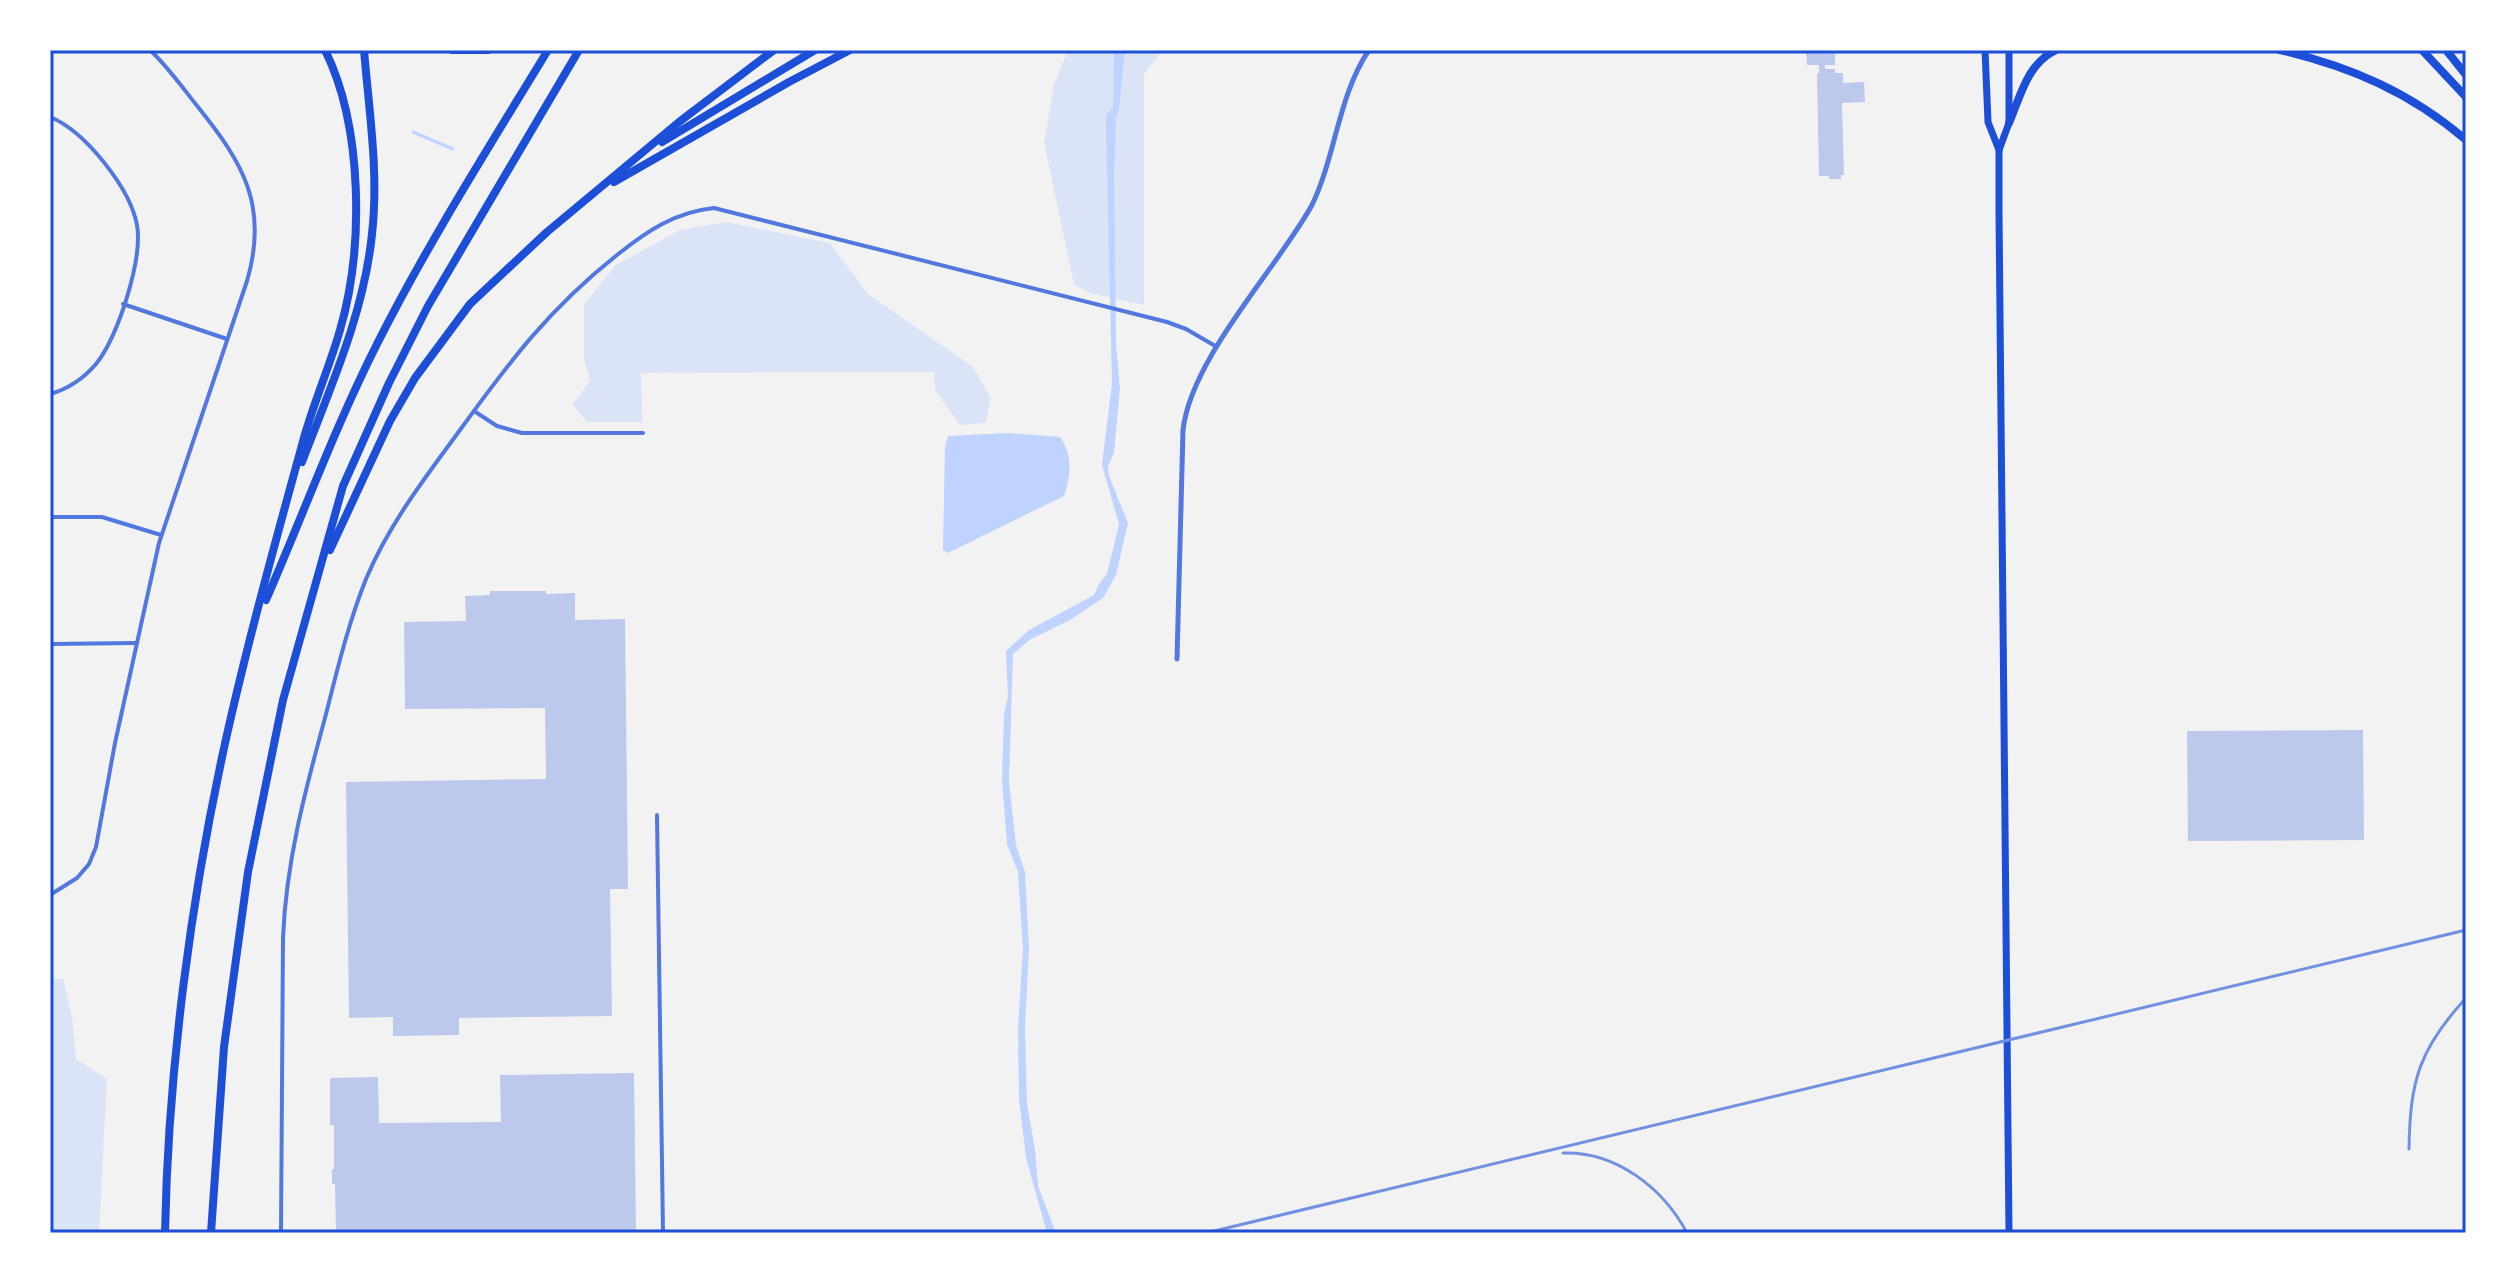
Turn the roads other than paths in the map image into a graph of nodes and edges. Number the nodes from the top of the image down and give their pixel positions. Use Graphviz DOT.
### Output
graph roads {
  1 [pos="150,50"];
  2 [pos="325,50"];
  3 [pos="364,50"];
  4 [pos="452,50"];
  5 [pos="488,50"];
  6 [pos="548,50"];
  7 [pos="579,50"];
  8 [pos="774,50"];
  9 [pos="815,50"];
  10 [pos="850,50"];
  11 [pos="1369,50"];
  12 [pos="1985,50"];
  13 [pos="2009,50"];
  14 [pos="2056,50"];
  15 [pos="2280,50"];
  16 [pos="2422,50"];
  17 [pos="2446,50"];
  18 [pos="2466,75"];
  19 [pos="2466,97"];
  20 [pos="50,117"];
  21 [pos="2009,123"];
  22 [pos="2466,140"];
  23 [pos="648,150"];
  24 [pos="1999,150"];
  25 [pos="599,190"];
  26 [pos="123,304"];
  27 [pos="227,339"];
  28 [pos="1217,347"];
  29 [pos="50,394"];
  30 [pos="474,411"];
  31 [pos="643,433"];
  32 [pos="284,512"];
  33 [pos="50,517"];
  34 [pos="161,535"];
  35 [pos="321,569"];
  36 [pos="255,625"];
  37 [pos="137,643"];
  38 [pos="50,644"];
  39 [pos="1177,659"];
  40 [pos="657,815"];
  41 [pos="50,895"];
  42 [pos="165,1233"];
  43 [pos="211,1233"];
  44 [pos="281,1233"];
  45 [pos="663,1233"];
  46 [pos="2009,1233"];
  1 -- 27 [label="street"];
  2 -- 32 [label="highway"];
  3 -- 32 [label="highway"];
  4 -- 5 [label="highway"];
  6 -- 36 [label="highway"];
  7 -- 35 [label="highway"];
  8 -- 23 [label="highway"];
  9 -- 23 [label="highway"];
  10 -- 25 [label="highway"];
  11 -- 28 [label="street"];
  12 -- 24 [label="main road"];
  13 -- 21 [label="main road"];
  14 -- 21 [label="highway"];
  15 -- 22 [label="highway"];
  16 -- 19 [label="highway"];
  17 -- 18 [label="highway"];
  20 -- 26 [label="street"];
  21 -- 24 [label="main road"];
  23 -- 25 [label="highway"];
  24 -- 46 [label="main road"];
  25 -- 35 [label="highway"];
  26 -- 27 [label="street"];
  26 -- 29 [label="street"];
  27 -- 34 [label="street"];
  28 -- 30 [label="street"];
  28 -- 39 [label="street"];
  30 -- 31 [label="street"];
  30 -- 44 [label="street"];
  32 -- 36 [label="highway"];
  33 -- 34 [label="street"];
  34 -- 37 [label="street"];
  35 -- 43 [label="highway"];
  36 -- 42 [label="highway"];
  37 -- 38 [label="street"];
  37 -- 41 [label="street"];
  40 -- 45 [label="street"];
}
